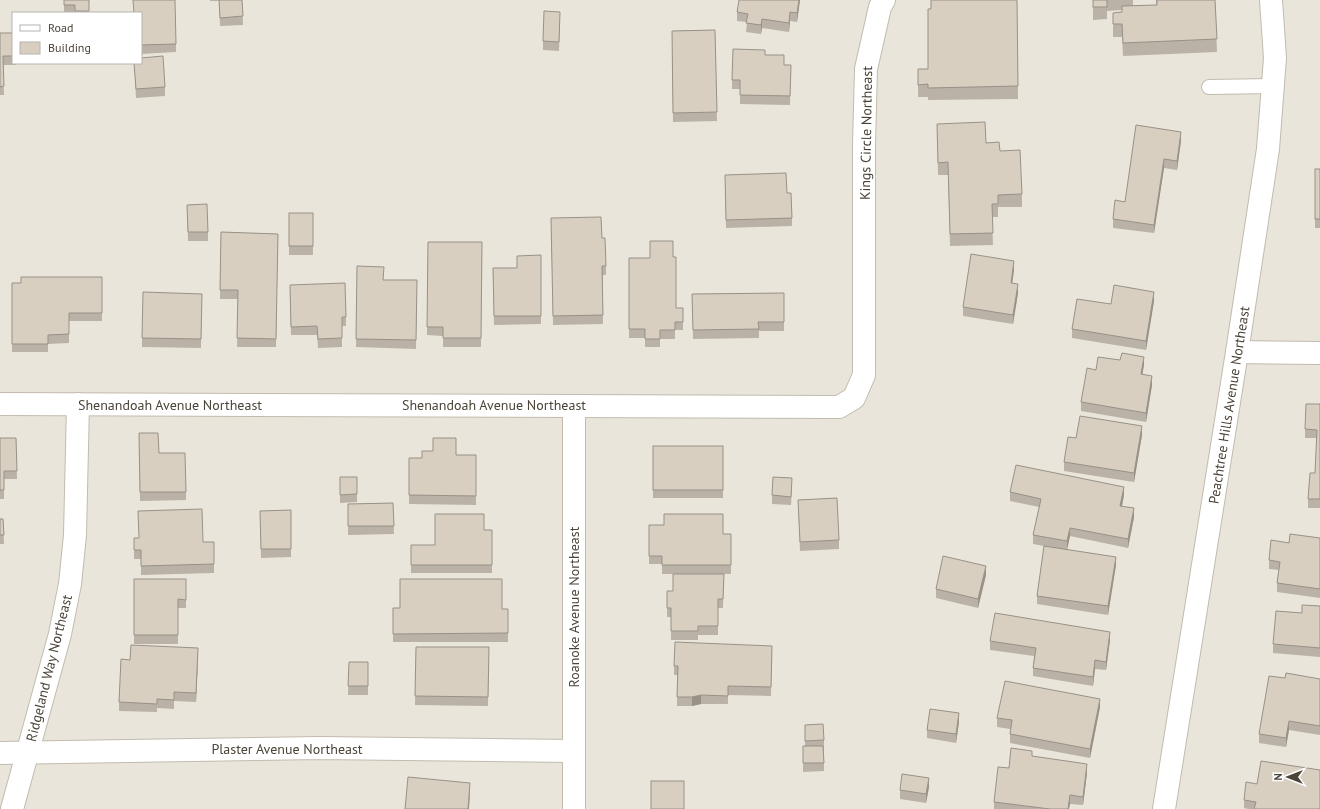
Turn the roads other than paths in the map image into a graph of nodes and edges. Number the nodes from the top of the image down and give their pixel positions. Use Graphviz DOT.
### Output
graph roads {
  1 [pos="884,0"];
  2 [pos="1271,0"];
  3 [pos="1273,86"];
  4 [pos="1209,87"];
  5 [pos="864,269"];
  6 [pos="1237,352"];
  7 [pos="1320,353"];
  8 [pos="0,404"];
  9 [pos="78,404"];
  10 [pos="574,406"];
  11 [pos="574,751"];
  12 [pos="0,753"];
  13 [pos="27,753"];
  14 [pos="12,809"];
  15 [pos="574,809"];
  16 [pos="1164,809"];
  1 -- 5 [label="street, Kings Circle Northeast"];
  2 -- 3 [label="street, Peachtree Hills Avenue Northeast"];
  3 -- 4 [label="lane"];
  3 -- 6 [label="street, Peachtree Hills Avenue Northeast"];
  5 -- 10 [label="street, Shenandoah Avenue Northeast"];
  6 -- 7 [label="street"];
  6 -- 16 [label="street, Peachtree Hills Avenue Northeast"];
  8 -- 9 [label="street, Shenandoah Avenue Northeast"];
  9 -- 10 [label="street, Shenandoah Avenue Northeast"];
  9 -- 13 [label="street, Ridgeland Way Northeast"];
  10 -- 11 [label="street, Roanoke Avenue Northeast"];
  11 -- 13 [label="street, Plaster Avenue Northeast"];
  11 -- 15 [label="street, Roanoke Avenue Northeast"];
  12 -- 13 [label="street, Plaster Avenue Northeast"];
  13 -- 14 [label="street, Ridgeland Way Northeast"];
}
